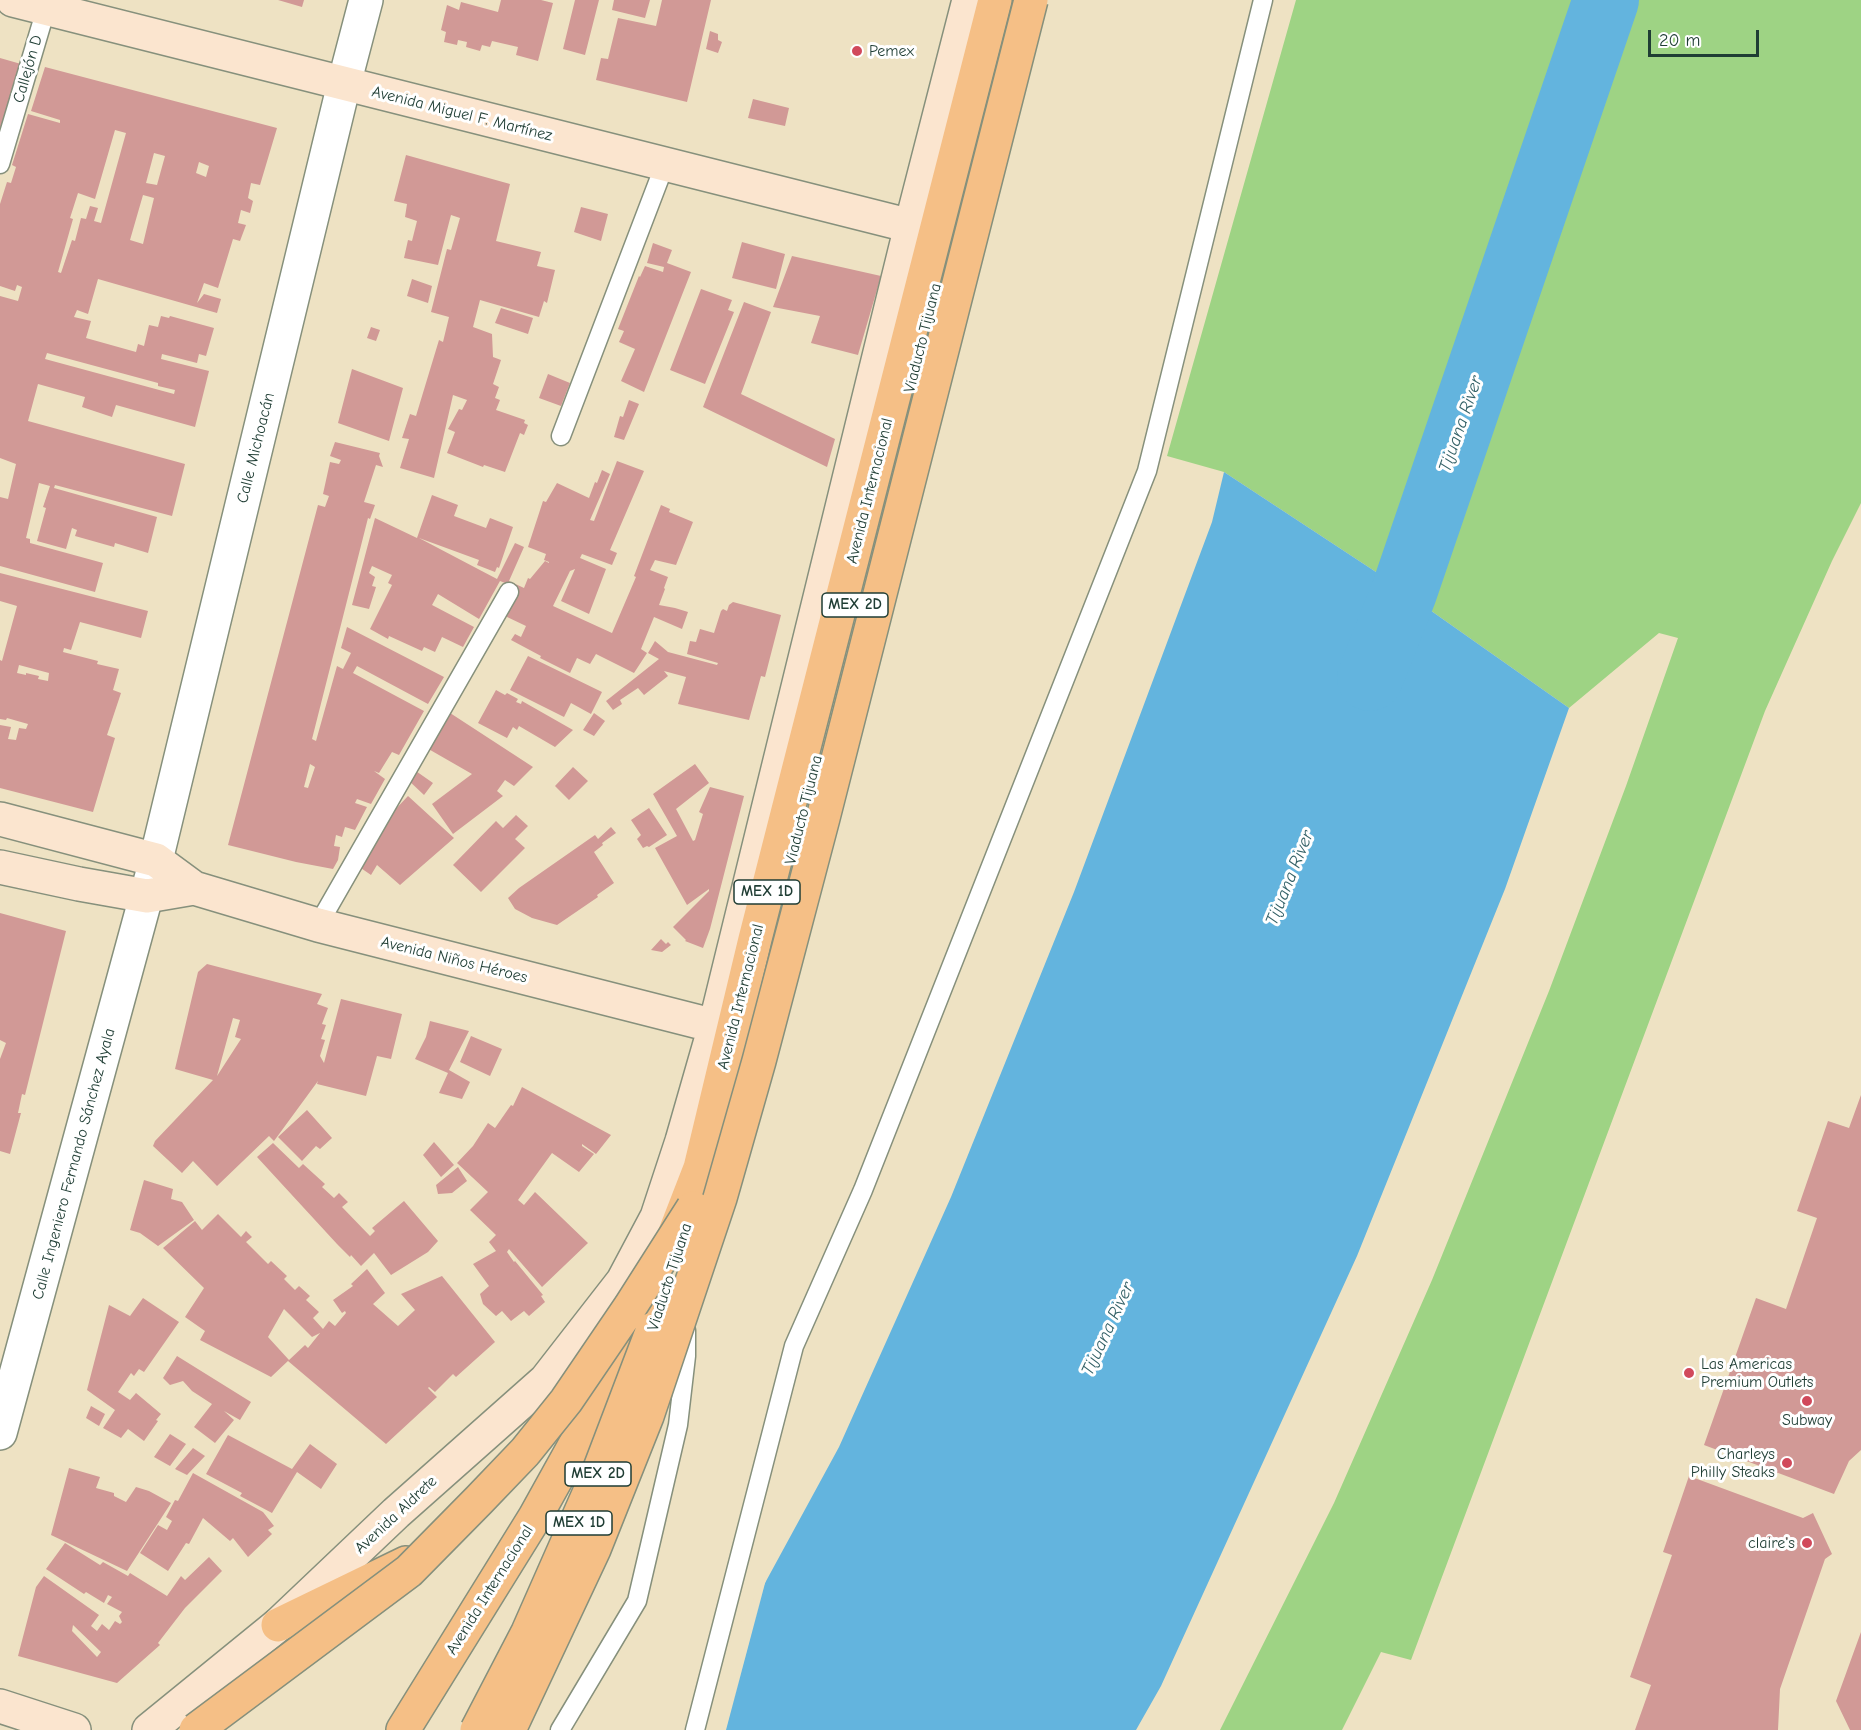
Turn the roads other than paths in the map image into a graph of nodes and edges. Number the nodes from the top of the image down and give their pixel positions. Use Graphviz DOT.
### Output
graph roads {
  1 [pos="13,0"];
  2 [pos="366,0"];
  3 [pos="969,0"];
  4 [pos="995,0"];
  5 [pos="1008,0"];
  6 [pos="1031,0"];
  7 [pos="1046,0"];
  8 [pos="1263,0"];
  9 [pos="46,9"];
  10 [pos="344,84"];
  11 [pos="0,164"];
  12 [pos="665,164"];
  13 [pos="911,226"];
  14 [pos="561,436"];
  15 [pos="510,592"];
  16 [pos="0,819"];
  17 [pos="156,860"];
  18 [pos="0,867"];
  19 [pos="194,888"];
  20 [pos="147,896"];
  21 [pos="318,925"];
  22 [pos="715,1026"];
  23 [pos="693,1208"];
  24 [pos="623,1281"];
  25 [pos="687,1310"];
  26 [pos="601,1398"];
  27 [pos="0,1433"];
  28 [pos="278,1626"];
  29 [pos="0,1706"];
  30 [pos="74,1730"];
  31 [pos="149,1730"];
  32 [pos="196,1730"];
  33 [pos="403,1730"];
  34 [pos="462,1730"];
  35 [pos="477,1730"];
  36 [pos="508,1730"];
  37 [pos="560,1730"];
  38 [pos="696,1730"];
  1 -- 9 [label="main road, Avenida Miguel F. Martínez"];
  2 -- 10 [label="street, Calle Michoacán"];
  3 -- 13 [label="main road, Avenida Internacional"];
  4 -- 26 [label="highway, Avenida Internacional / MEX 1D"];
  5 -- 23 [label="highway, Viaducto Tijuana / MEX 2D"];
  6 -- 36 [label="highway, Viaducto Tijuana / MEX 2D, bridge"];
  7 -- 25 [label="highway, MEX 1D"];
  8 -- 38 [label="lane"];
  9 -- 10 [label="main road, Avenida Miguel F. Martínez"];
  9 -- 11 [label="lane, Callejón D"];
  10 -- 12 [label="main road, Avenida Miguel F. Martínez"];
  10 -- 17 [label="street, Calle Michoacán"];
  12 -- 13 [label="main road, Avenida Miguel F. Martínez"];
  12 -- 14 [label="lane"];
  13 -- 22 [label="main road, Avenida Internacional"];
  15 -- 21 [label="lane"];
  16 -- 17 [label="main road, Avenida Niños Héroes"];
  17 -- 19 [label="main road, Avenida Niños Héroes"];
  17 -- 20 [label="street, Calle Michoacán"];
  18 -- 20 [label="main road, Avenida Niños Héroes"];
  19 -- 20 [label="main road, Avenida Niños Héroes"];
  19 -- 21 [label="main road, Avenida Niños Héroes"];
  20 -- 27 [label="street, Calle Ingeniero Fernando Sánchez Ayala"];
  21 -- 22 [label="main road, Avenida Niños Héroes"];
  22 -- 24 [label="main road, Avenida Internacional"];
  23 -- 32 [label="highway, bridge"];
  23 -- 35 [label="highway, Viaducto Tijuana / MEX 2D, bridge"];
  24 -- 28 [label="main road, Avenida Aldrete"];
  25 -- 34 [label="highway, MEX 1D"];
  25 -- 37 [label="lane"];
  26 -- 28 [label="highway"];
  26 -- 33 [label="highway, Avenida Internacional / MEX 1D"];
  28 -- 31 [label="main road, Avenida Aldrete"];
  29 -- 30 [label="main road"];
}
